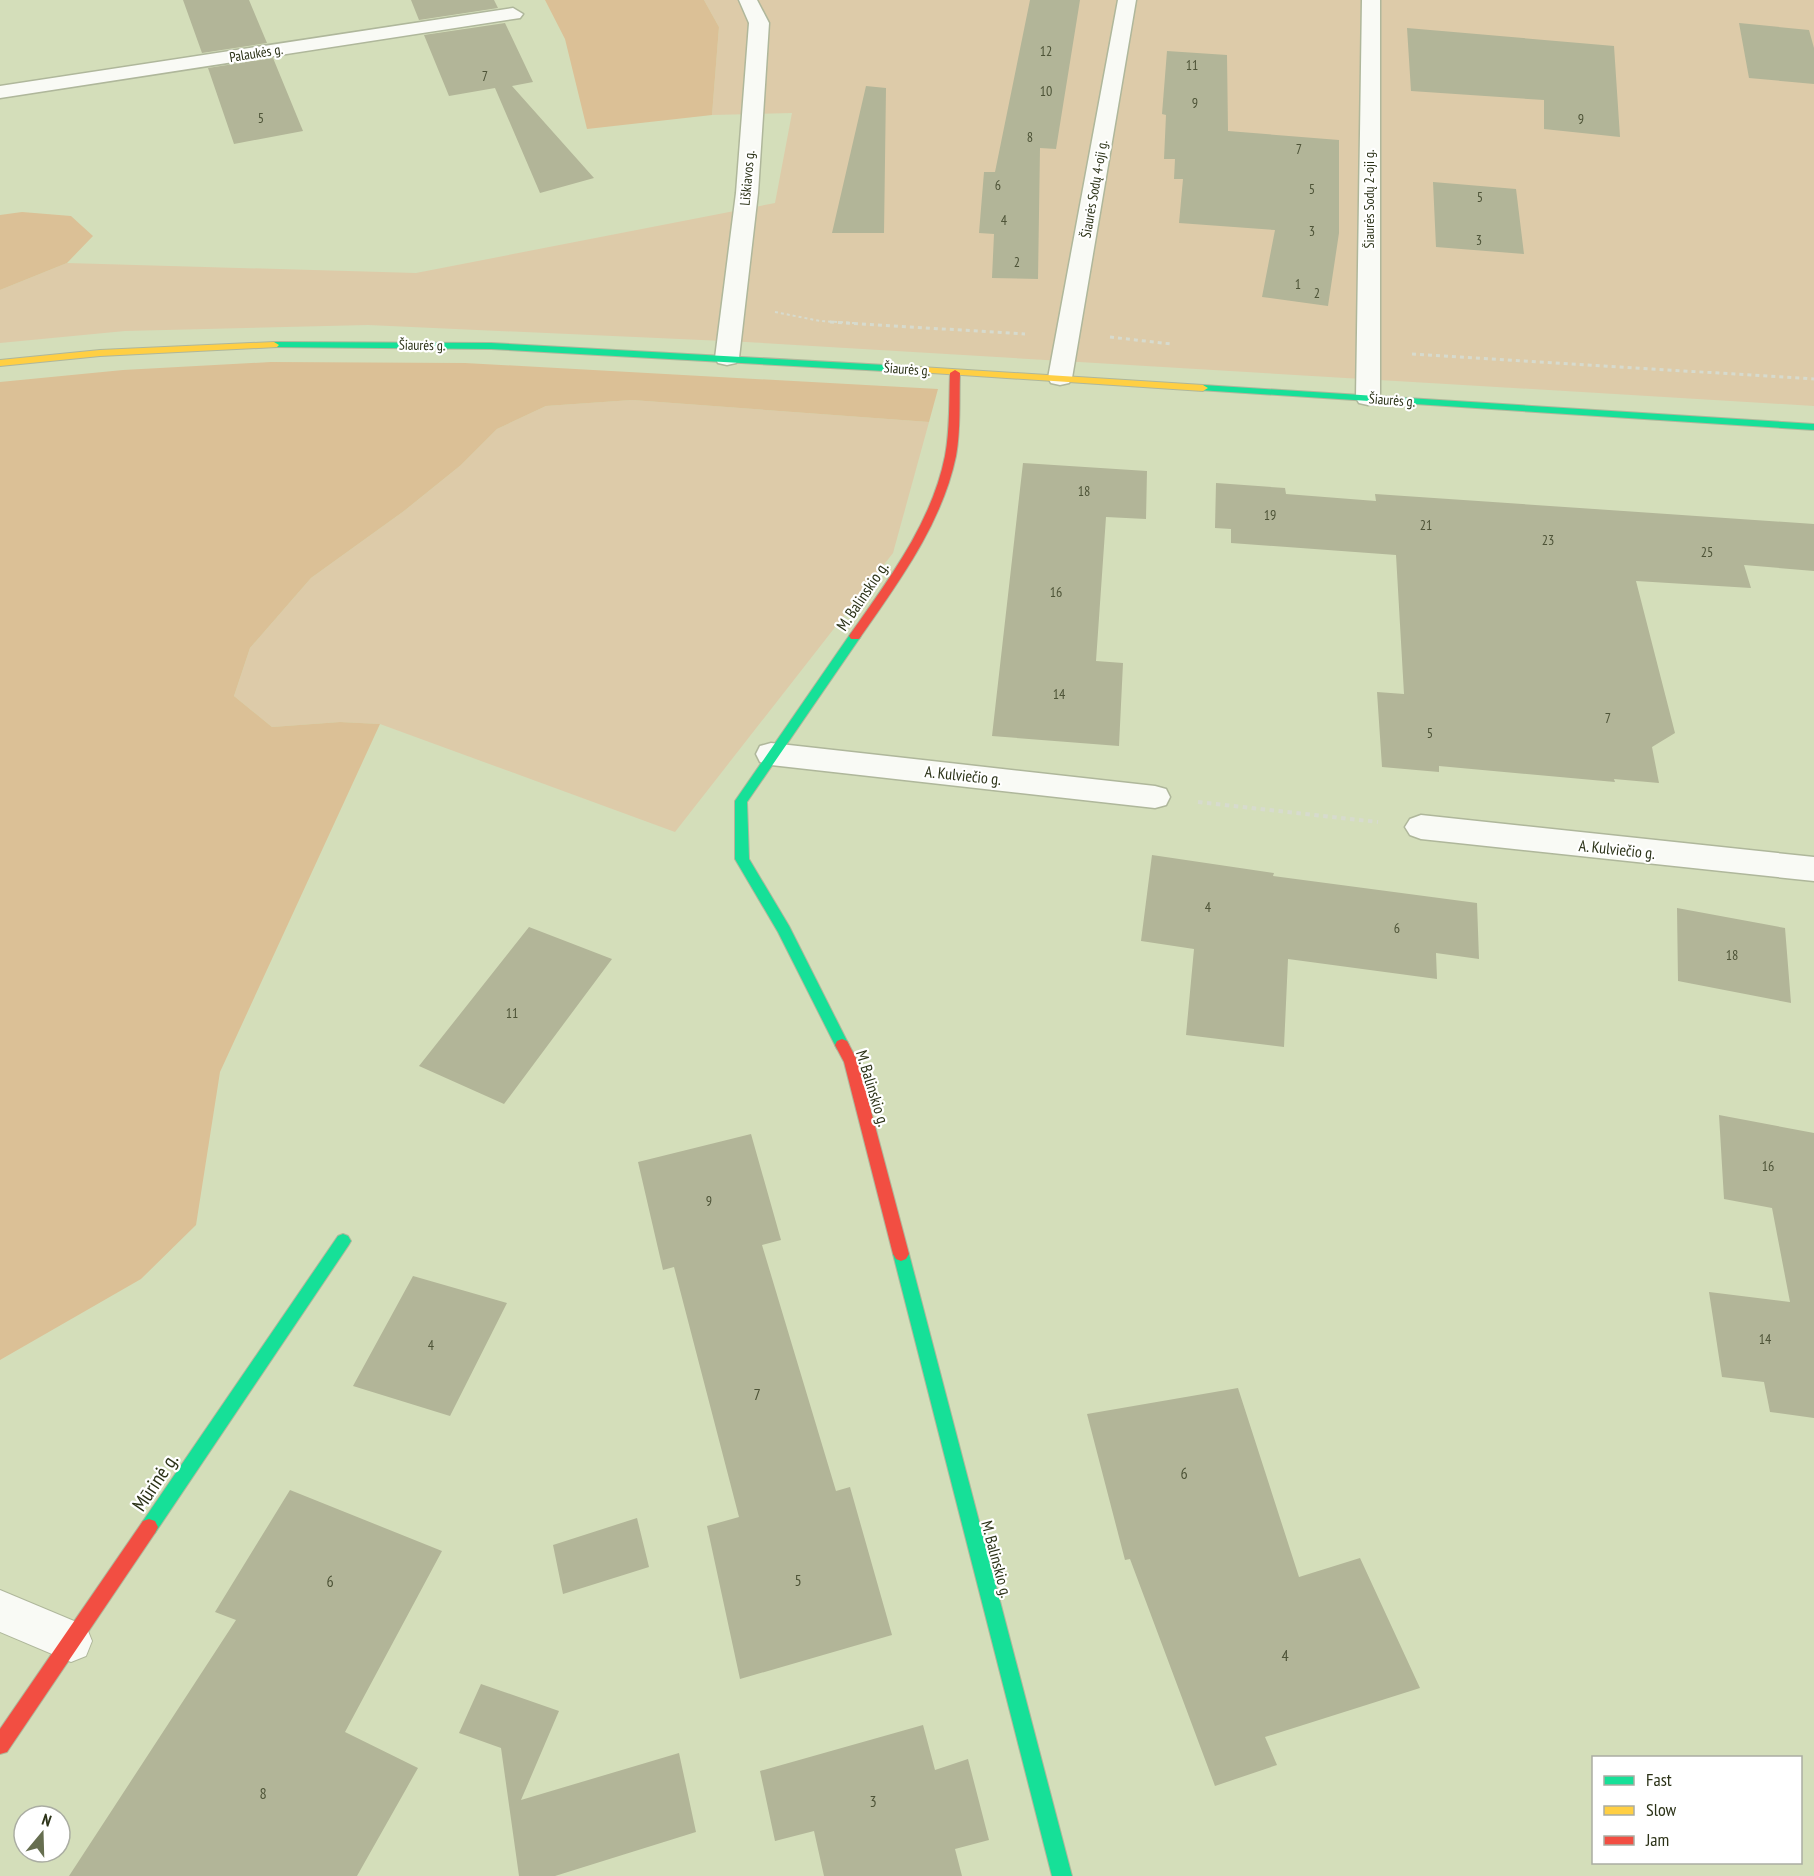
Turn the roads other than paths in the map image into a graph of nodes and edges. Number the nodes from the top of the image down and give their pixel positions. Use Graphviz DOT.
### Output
graph roads {
  1 [pos="748,0"];
  2 [pos="1127,0"];
  3 [pos="1371,0"];
  4 [pos="513,14"];
  5 [pos="0,92"];
  6 [pos="727,357"];
  7 [pos="0,363"];
  8 [pos="955,373"];
  9 [pos="1060,378"];
  10 [pos="1368,398"];
  11 [pos="1814,427"];
  12 [pos="771,754"];
  13 [pos="1155,797"];
  14 [pos="1421,827"];
  15 [pos="1814,869"];
  16 [pos="343,1241"];
  17 [pos="0,1611"];
  18 [pos="71,1641"];
  19 [pos="0,1745"];
  20 [pos="1062,1876"];
  1 -- 6 [label="street, Liškiavos g."];
  2 -- 9 [label="street, Šiaurės Sodų 4-oji g."];
  3 -- 10 [label="street, Šiaurės Sodų 2-oji g."];
  4 -- 5 [label="street, Palaukės g."];
  6 -- 7 [label="main road, Šiaurės g."];
  6 -- 8 [label="main road, Šiaurės g."];
  8 -- 9 [label="main road, Šiaurės g."];
  8 -- 12 [label="main road, M. Balinskio g."];
  9 -- 10 [label="main road, Šiaurės g."];
  10 -- 11 [label="main road, Šiaurės g."];
  12 -- 13 [label="street, A. Kulviečio g."];
  12 -- 20 [label="main road, M. Balinskio g."];
  14 -- 15 [label="street, A. Kulviečio g."];
  16 -- 18 [label="main road, Mūrinė g."];
  17 -- 18 [label="lane"];
  18 -- 19 [label="main road, Mūrinė g."];
}
